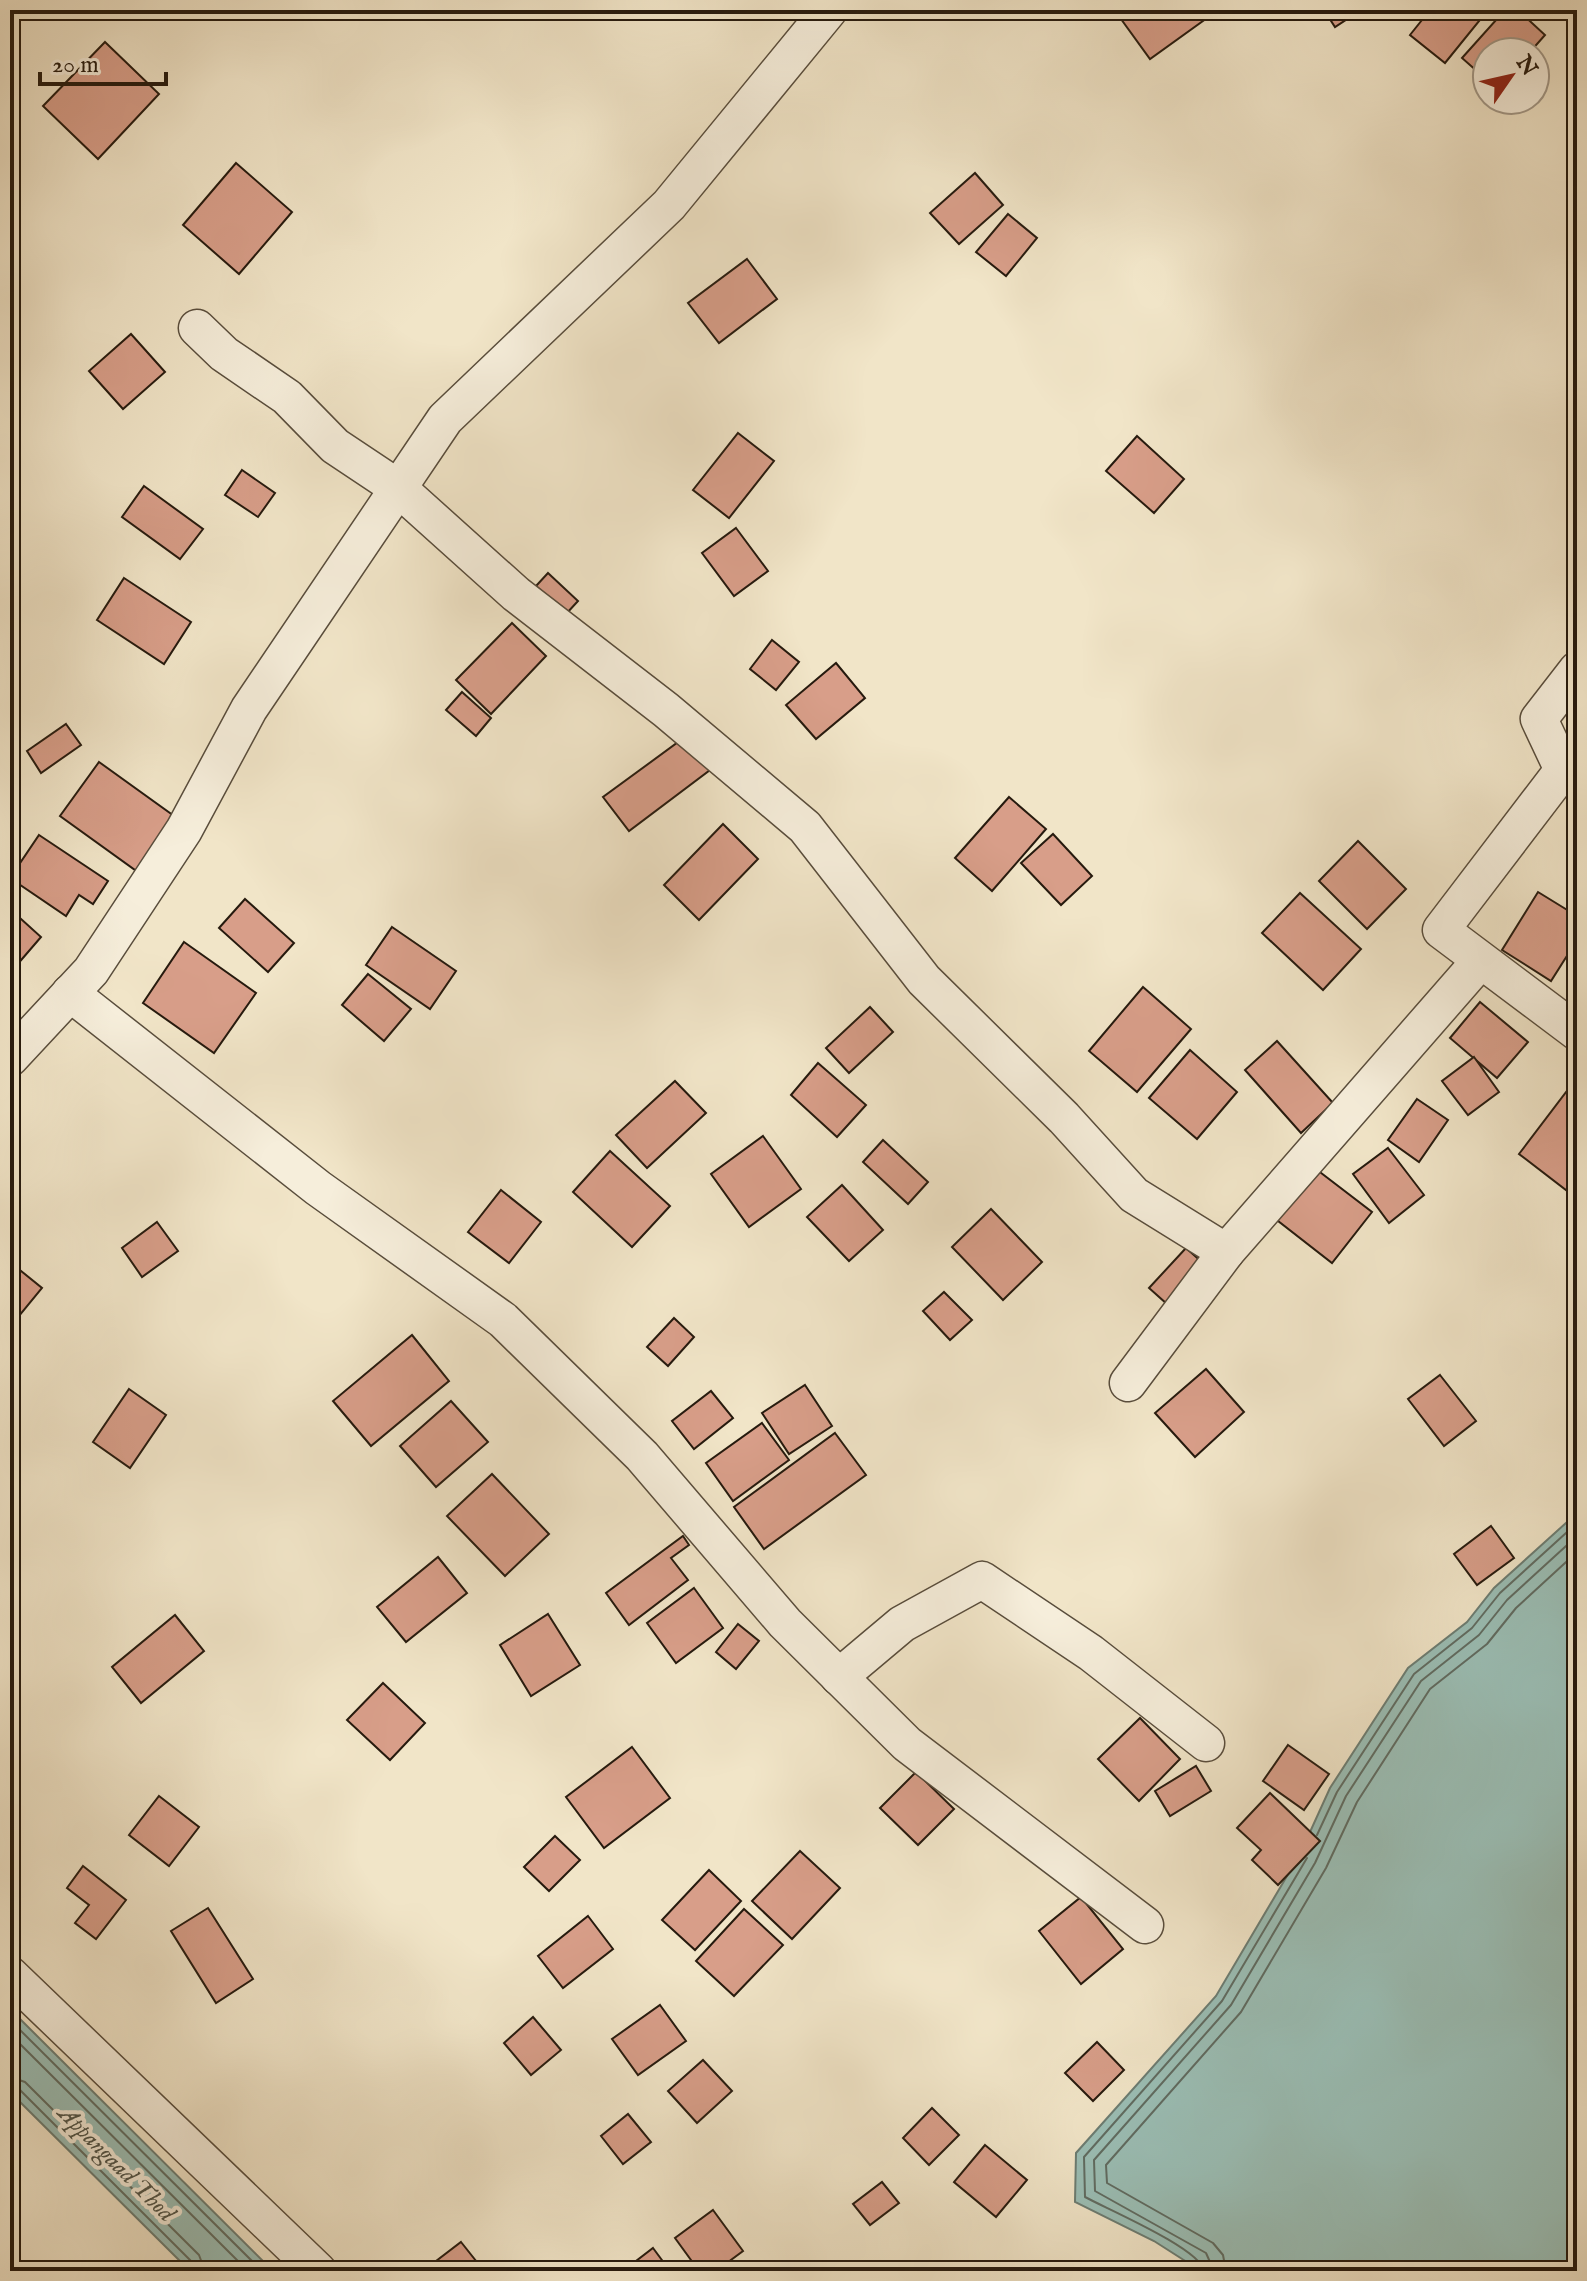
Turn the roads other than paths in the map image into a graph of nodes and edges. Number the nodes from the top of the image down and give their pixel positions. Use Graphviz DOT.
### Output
graph roads {
  1 [pos="829,10"];
  2 [pos="197,328"];
  3 [pos="398,488"];
  4 [pos="1577,670"];
  5 [pos="1480,961"];
  6 [pos="70,993"];
  7 [pos="1577,1032"];
  8 [pos="10,1058"];
  9 [pos="1226,1252"];
  10 [pos="1128,1383"];
  11 [pos="839,1677"];
  12 [pos="1206,1743"];
  13 [pos="1145,1925"];
  14 [pos="10,1975"];
  15 [pos="318,2271"];
  1 -- 3 [label="street"];
  2 -- 3 [label="street"];
  3 -- 6 [label="street"];
  3 -- 9 [label="street"];
  4 -- 5 [label="street"];
  5 -- 7 [label="street"];
  5 -- 9 [label="street"];
  6 -- 8 [label="street"];
  6 -- 11 [label="street"];
  9 -- 10 [label="street"];
  11 -- 12 [label="street"];
  11 -- 13 [label="street"];
  14 -- 15 [label="street"];
}
